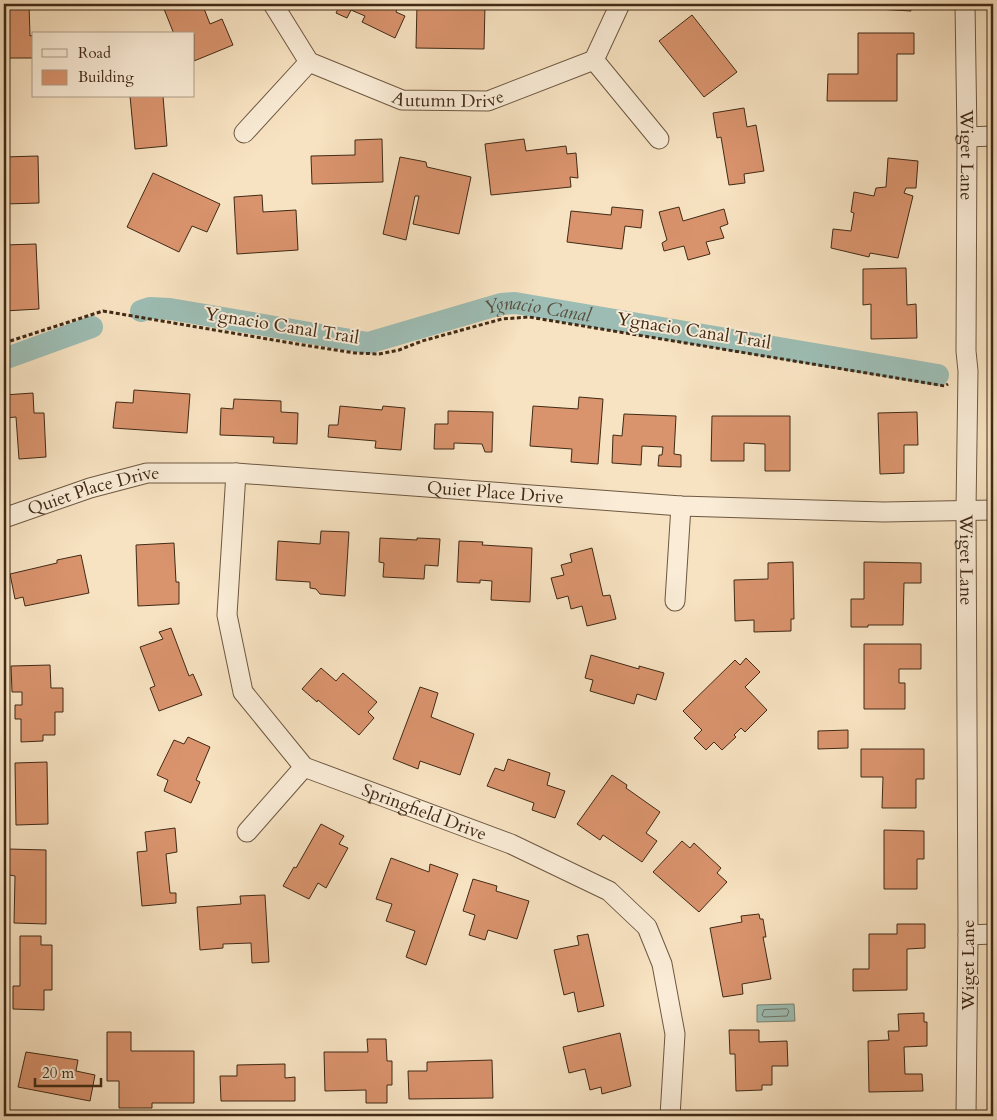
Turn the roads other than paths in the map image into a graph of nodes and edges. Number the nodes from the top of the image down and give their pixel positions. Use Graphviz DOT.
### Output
graph roads {
  1 [pos="272,4"];
  2 [pos="620,4"];
  3 [pos="965,4"];
  4 [pos="594,60"];
  5 [pos="309,62"];
  6 [pos="244,134"];
  7 [pos="993,136"];
  8 [pos="967,137"];
  9 [pos="659,139"];
  10 [pos="236,473"];
  11 [pos="681,506"];
  12 [pos="966,510"];
  13 [pos="993,510"];
  14 [pos="4,518"];
  15 [pos="675,601"];
  16 [pos="304,767"];
  17 [pos="247,832"];
  18 [pos="993,934"];
  19 [pos="968,935"];
  20 [pos="670,1116"];
  21 [pos="966,1116"];
  1 -- 5 [label="street"];
  2 -- 4 [label="street"];
  3 -- 8 [label="street, Wiget Lane"];
  4 -- 5 [label="street, Autumn Drive"];
  4 -- 9 [label="street"];
  5 -- 6 [label="street"];
  7 -- 8 [label="street"];
  8 -- 12 [label="street, Wiget Lane"];
  10 -- 11 [label="street, Quiet Place Drive"];
  10 -- 14 [label="street, Quiet Place Drive"];
  10 -- 16 [label="street"];
  11 -- 12 [label="street, Quiet Place Drive"];
  11 -- 15 [label="street"];
  12 -- 13 [label="street, Quiet Place Drive"];
  12 -- 19 [label="street, Wiget Lane"];
  16 -- 17 [label="street"];
  16 -- 20 [label="street, Springfield Drive"];
  18 -- 19 [label="street"];
  19 -- 21 [label="street, Wiget Lane"];
}
